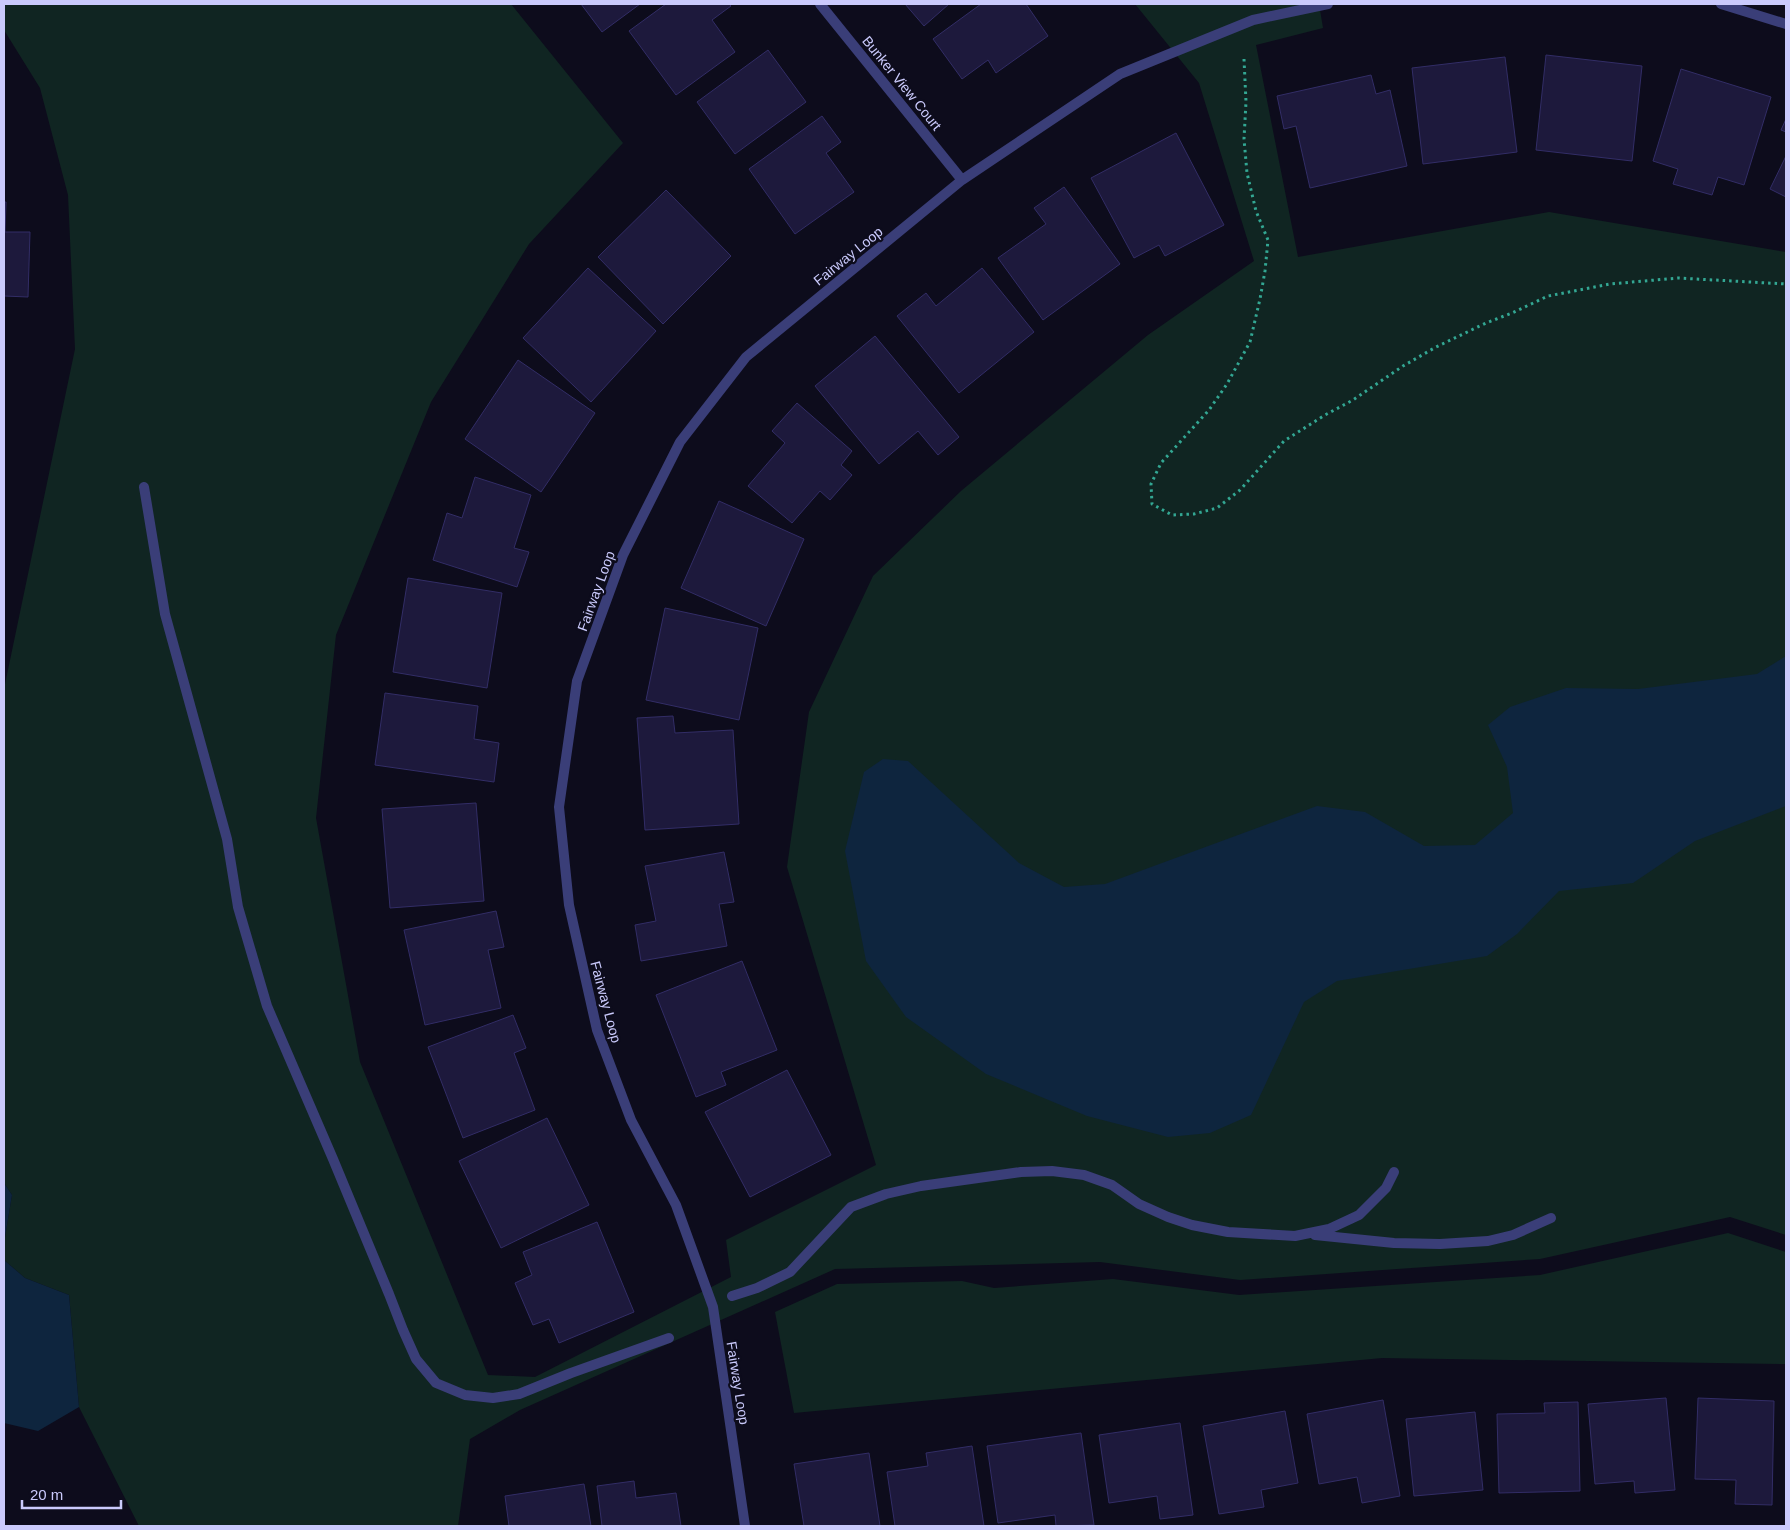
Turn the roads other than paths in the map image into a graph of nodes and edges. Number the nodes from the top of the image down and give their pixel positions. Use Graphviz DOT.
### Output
graph roads {
  1 [pos="820,4"];
  2 [pos="1328,4"];
  3 [pos="1721,4"];
  4 [pos="1786,24"];
  5 [pos="962,180"];
  6 [pos="144,487"];
  7 [pos="1394,1172"];
  8 [pos="1551,1218"];
  9 [pos="1304,1235"];
  10 [pos="732,1296"];
  11 [pos="669,1338"];
  12 [pos="745,1526"];
  1 -- 5 [label="street, Bunker View Court"];
  2 -- 5 [label="street, Fairway Loop"];
  3 -- 4 [label="street"];
  5 -- 12 [label="street, Fairway Loop"];
  6 -- 11 [label="street"];
  7 -- 9 [label="street"];
  8 -- 9 [label="street"];
  9 -- 10 [label="street"];
}
